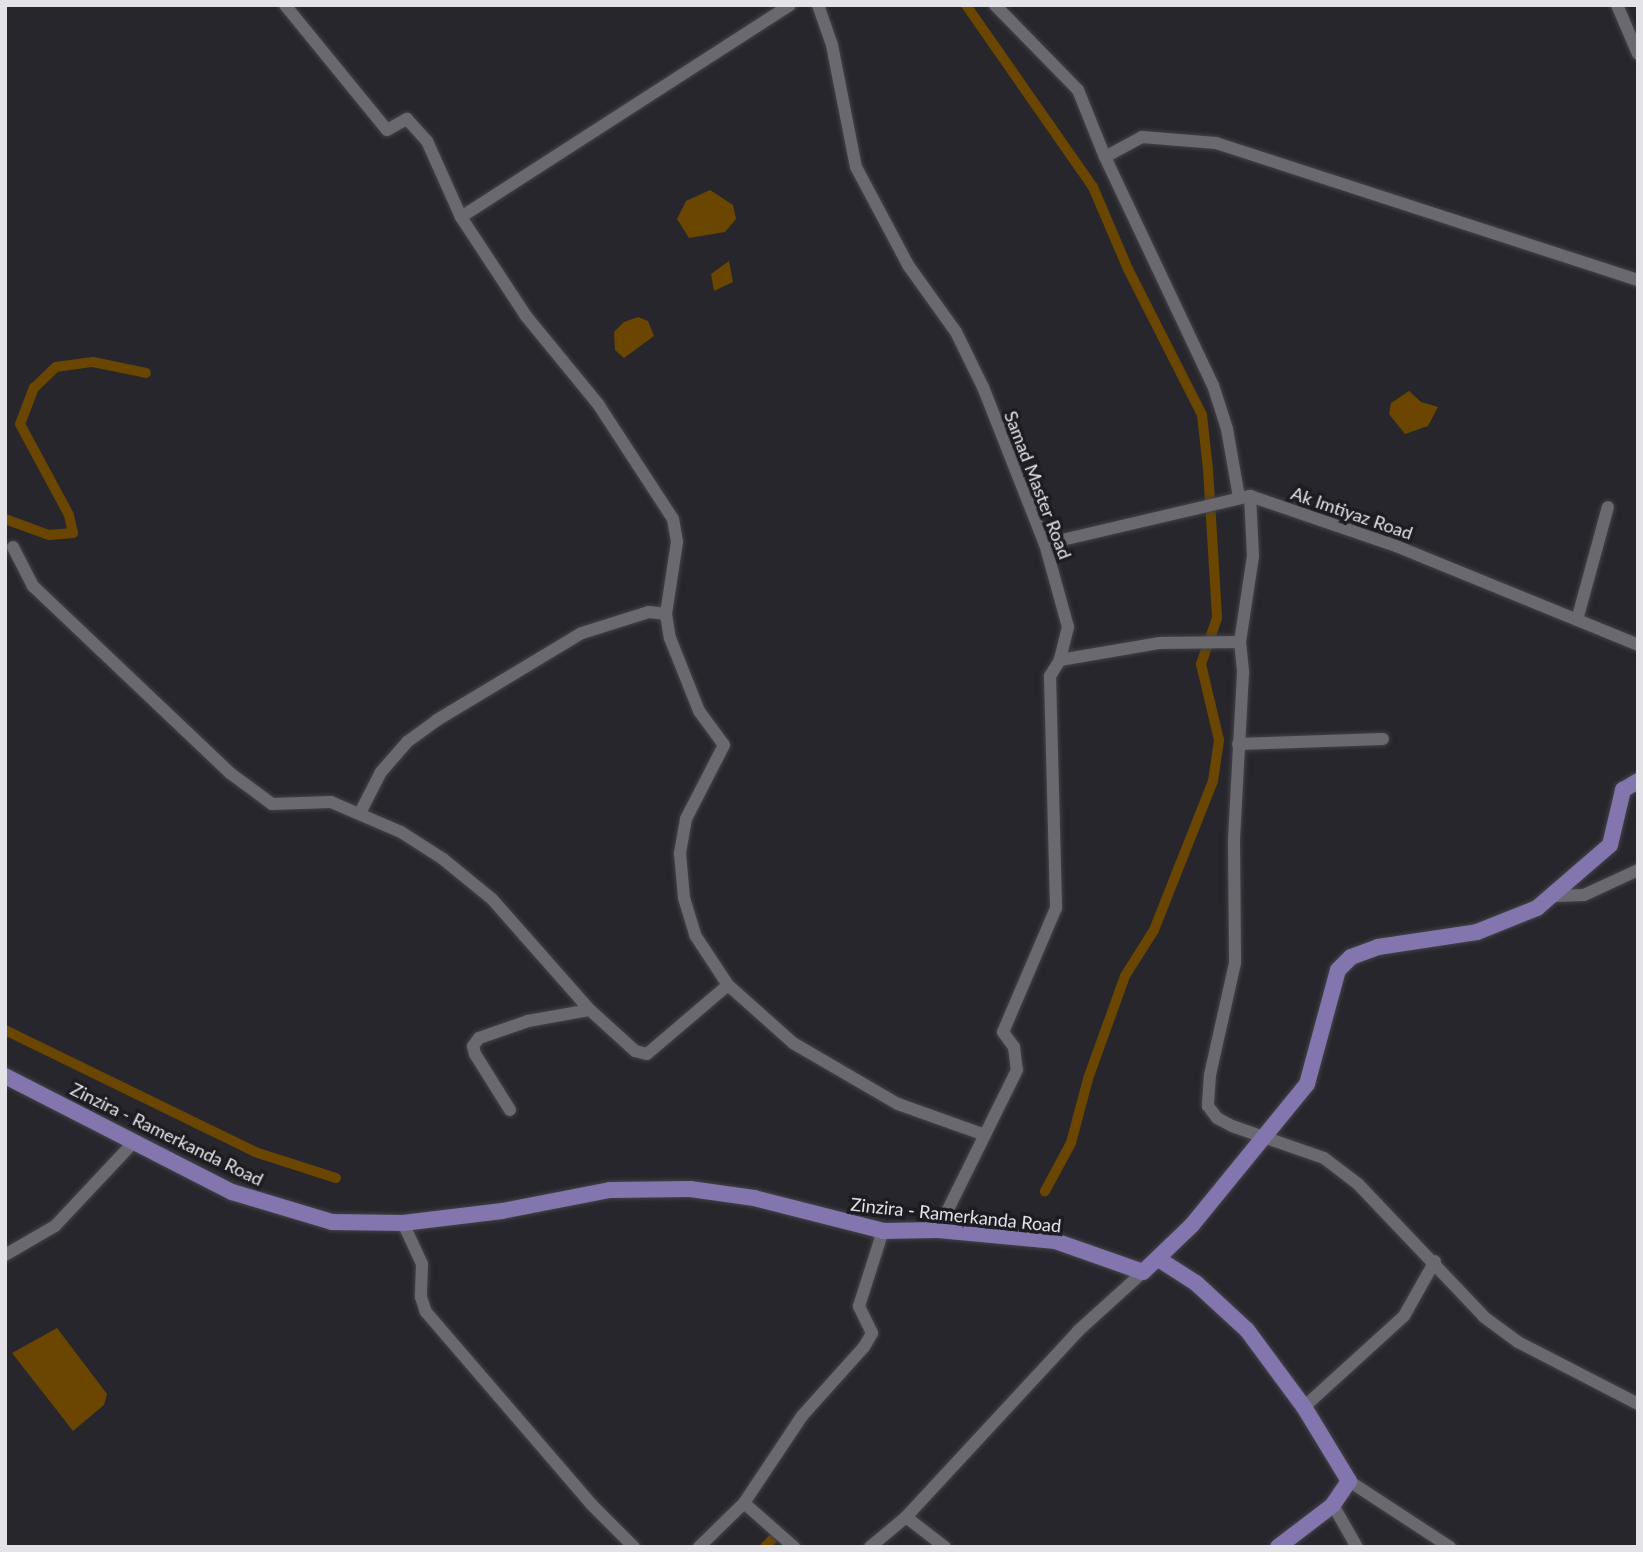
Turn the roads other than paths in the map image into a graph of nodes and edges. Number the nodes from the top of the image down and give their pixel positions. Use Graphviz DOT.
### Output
graph roads {
  1 [pos="285,5"];
  2 [pos="790,5"];
  3 [pos="818,5"];
  4 [pos="995,5"];
  5 [pos="1617,5"];
  6 [pos="1638,54"];
  7 [pos="1105,157"];
  8 [pos="461,217"];
  9 [pos="1638,280"];
  10 [pos="1240,497"];
  11 [pos="1608,507"];
  12 [pos="1045,544"];
  13 [pos="13,548"];
  14 [pos="666,614"];
  15 [pos="1577,620"];
  16 [pos="1240,642"];
  17 [pos="1638,645"];
  18 [pos="1060,660"];
  19 [pos="1383,739"];
  20 [pos="1238,744"];
  21 [pos="1638,781"];
  22 [pos="360,813"];
  23 [pos="1638,870"];
  24 [pos="1555,896"];
  25 [pos="728,985"];
  26 [pos="590,1010"];
  27 [pos="5,1076"];
  28 [pos="510,1110"];
  29 [pos="985,1135"];
  30 [pos="1265,1139"];
  31 [pos="134,1142"];
  32 [pos="403,1223"];
  33 [pos="938,1230"];
  34 [pos="883,1231"];
  35 [pos="5,1255"];
  36 [pos="1160,1260"];
  37 [pos="1435,1261"];
  38 [pos="1143,1272"];
  39 [pos="1638,1404"];
  40 [pos="1304,1407"];
  41 [pos="1349,1481"];
  42 [pos="744,1503"];
  43 [pos="1333,1505"];
  44 [pos="906,1517"];
  45 [pos="635,1547"];
  46 [pos="699,1547"];
  47 [pos="794,1547"];
  48 [pos="870,1547"];
  49 [pos="945,1547"];
  50 [pos="1278,1547"];
  51 [pos="1357,1547"];
  52 [pos="1450,1547"];
  1 -- 8 [label="street"];
  2 -- 8 [label="street"];
  3 -- 12 [label="street, Samad Master Road"];
  4 -- 7 [label="street"];
  5 -- 6 [label="street"];
  7 -- 9 [label="street"];
  7 -- 10 [label="street"];
  8 -- 14 [label="street"];
  10 -- 12 [label="street"];
  10 -- 15 [label="street, Ak Imtiyaz Road"];
  10 -- 16 [label="street"];
  11 -- 15 [label="street"];
  12 -- 18 [label="street, Samad Master Road"];
  13 -- 22 [label="street"];
  14 -- 22 [label="street"];
  14 -- 25 [label="street"];
  15 -- 17 [label="street, Ak Imtiyaz Road"];
  16 -- 18 [label="street"];
  16 -- 20 [label="street"];
  18 -- 29 [label="street, Samad Master Road"];
  19 -- 20 [label="street"];
  20 -- 30 [label="street"];
  21 -- 24 [label="main road"];
  22 -- 26 [label="street"];
  23 -- 24 [label="street"];
  24 -- 30 [label="main road"];
  25 -- 26 [label="street"];
  25 -- 29 [label="street"];
  26 -- 28 [label="street"];
  27 -- 31 [label="main road, Zinzira - Ramerkanda Road"];
  29 -- 33 [label="street, Samad Master Road"];
  30 -- 36 [label="main road"];
  30 -- 37 [label="street"];
  31 -- 32 [label="main road, Zinzira - Ramerkanda Road"];
  31 -- 35 [label="street"];
  32 -- 34 [label="main road, Zinzira - Ramerkanda Road"];
  32 -- 45 [label="street"];
  33 -- 34 [label="main road, Zinzira - Ramerkanda Road"];
  33 -- 38 [label="main road, Zinzira - Ramerkanda Road"];
  34 -- 42 [label="street"];
  36 -- 38 [label="main road"];
  36 -- 40 [label="main road"];
  37 -- 39 [label="street"];
  37 -- 40 [label="street"];
  38 -- 44 [label="street"];
  40 -- 41 [label="main road"];
  41 -- 43 [label="main road"];
  41 -- 52 [label="street"];
  42 -- 46 [label="street"];
  42 -- 47 [label="street"];
  43 -- 50 [label="main road"];
  43 -- 51 [label="street"];
  44 -- 48 [label="street"];
  44 -- 49 [label="street"];
}
